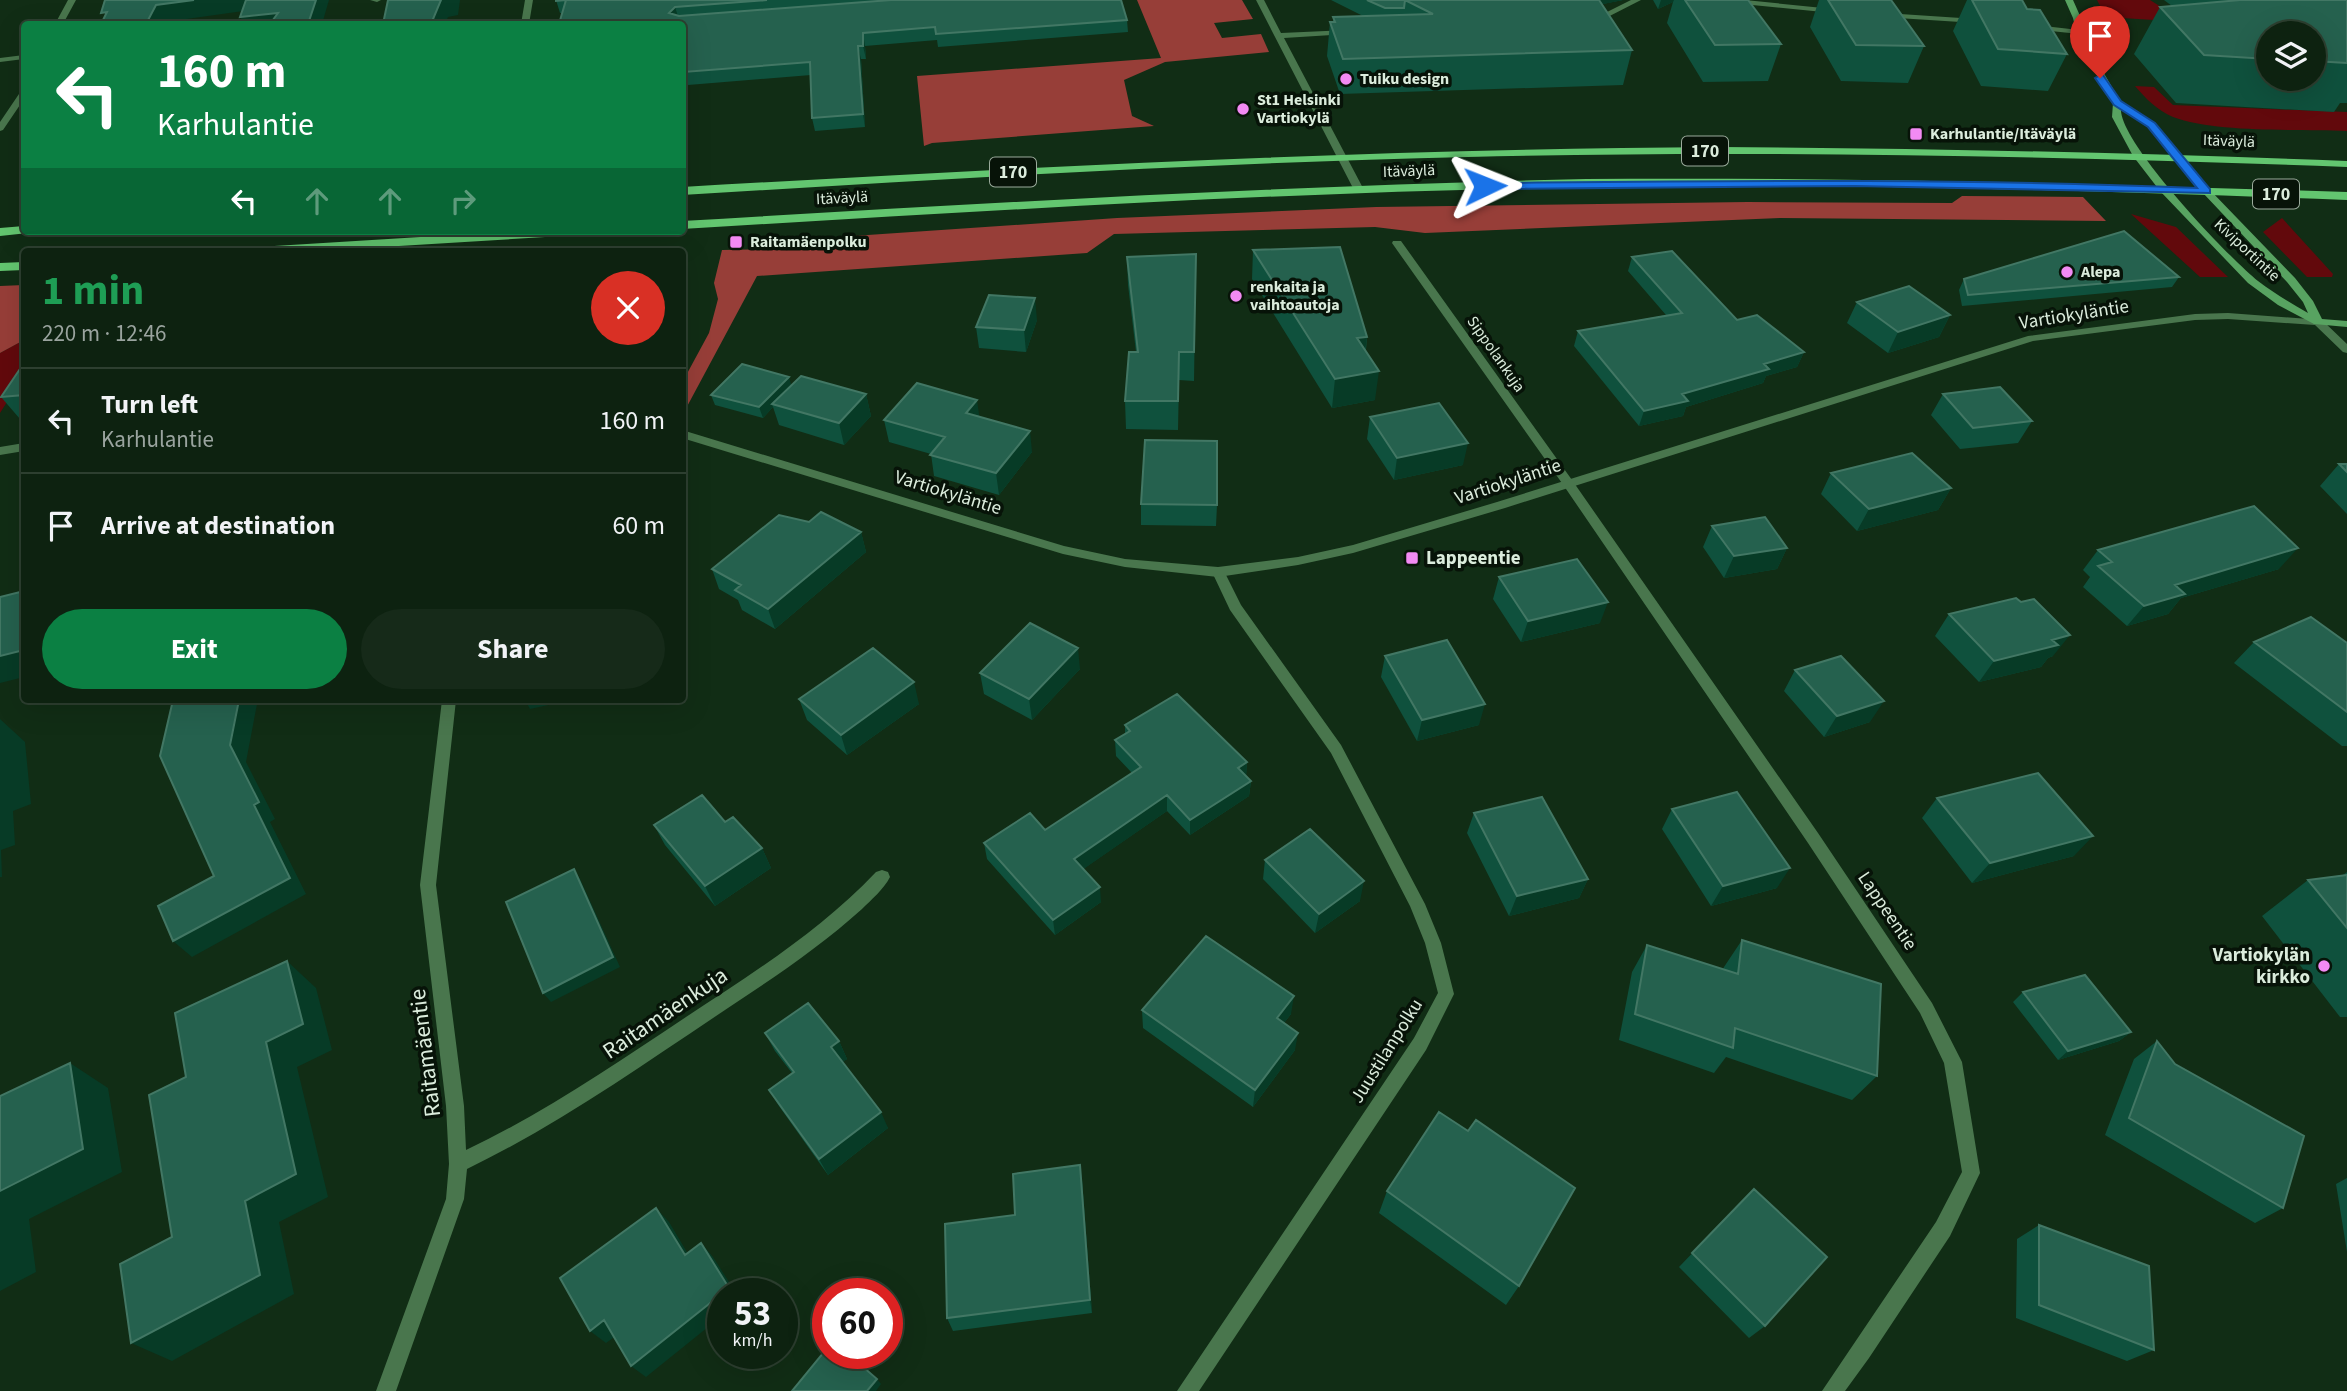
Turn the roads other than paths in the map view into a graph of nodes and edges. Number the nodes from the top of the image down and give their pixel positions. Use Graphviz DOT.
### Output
graph roads {
  1 [pos="72,0"];
  2 [pos="529,0"];
  3 [pos="1260,0"];
  4 [pos="1637,0"];
  5 [pos="1721,0"];
  6 [pos="2070,0"];
  7 [pos="1842,12"];
  8 [pos="1869,13"];
  9 [pos="62,21"];
  10 [pos="525,21"];
  11 [pos="1986,22"];
  12 [pos="1583,25"];
  13 [pos="2022,26"];
  14 [pos="1353,32"];
  15 [pos="2079,32"];
  16 [pos="1279,36"];
  17 [pos="21,57"];
  18 [pos="0,60"];
  19 [pos="21,97"];
  20 [pos="2117,103"];
  21 [pos="0,128"];
  22 [pos="2138,156"];
  23 [pos="1344,157"];
  24 [pos="2177,157"];
  25 [pos="2347,164"];
  26 [pos="2163,189"];
  27 [pos="1359,190"];
  28 [pos="686,191"];
  29 [pos="2206,191"];
  30 [pos="2347,196"];
  31 [pos="686,225"];
  32 [pos="21,230"];
  33 [pos="0,232"];
  34 [pos="514,235"];
  35 [pos="1397,243"];
  36 [pos="304,248"];
  37 [pos="21,266"];
  38 [pos="0,267"];
  39 [pos="2318,322"];
  40 [pos="2347,324"];
  41 [pos="2347,350"];
  42 [pos="686,434"];
  43 [pos="21,448"];
  44 [pos="0,451"];
  45 [pos="1568,483"];
  46 [pos="1218,572"];
  47 [pos="449,703"];
  48 [pos="882,877"];
  49 [pos="458,1164"];
  50 [pos="386,1391"];
  51 [pos="1187,1391"];
  52 [pos="1832,1391"];
  1 -- 9 [label="street"];
  2 -- 10 [label="street"];
  3 -- 16 [label="street"];
  4 -- 12 [label="street"];
  5 -- 7 [label="street"];
  6 -- 15 [label="main road"];
  8 -- 11 [label="street"];
  13 -- 15 [label="street"];
  14 -- 16 [label="street"];
  15 -- 20 [label="main road"];
  16 -- 23 [label="street"];
  17 -- 18 [label="street"];
  19 -- 21 [label="street"];
  20 -- 22 [label="main road, Kiviportintie"];
  20 -- 24 [label="main road, Kiviportintie"];
  22 -- 23 [label="main road, Itäväylä / 170"];
  22 -- 24 [label="main road, Itäväylä / 170"];
  22 -- 26 [label="main road, Kiviportintie"];
  23 -- 27 [label="street"];
  23 -- 28 [label="main road, Itäväylä / 170"];
  24 -- 25 [label="main road, Itäväylä / 170"];
  24 -- 29 [label="main road, Kiviportintie"];
  26 -- 27 [label="main road, Itäväylä / 170"];
  26 -- 29 [label="main road, Itäväylä / 170"];
  26 -- 39 [label="main road, Kiviportintie"];
  27 -- 31 [label="main road, Itäväylä / 170"];
  29 -- 30 [label="main road, Itäväylä / 170"];
  29 -- 39 [label="main road, Kiviportintie"];
  32 -- 33 [label="main road"];
  34 -- 36 [label="main road"];
  35 -- 45 [label="street, Sippolankuja"];
  37 -- 38 [label="main road"];
  39 -- 40 [label="main road, Vartiokyläntie"];
  39 -- 41 [label="street, Kiviportintie"];
  39 -- 45 [label="street, Vartiokyläntie"];
  42 -- 46 [label="street, Vartiokyläntie"];
  43 -- 44 [label="street"];
  45 -- 46 [label="street, Vartiokyläntie"];
  45 -- 52 [label="street, Lappeentie"];
  46 -- 51 [label="street, Juustilanpolku"];
  47 -- 49 [label="street, Raitamäentie"];
  48 -- 49 [label="street, Raitamäenkuja"];
  49 -- 50 [label="street, Raitamäentie"];
}
